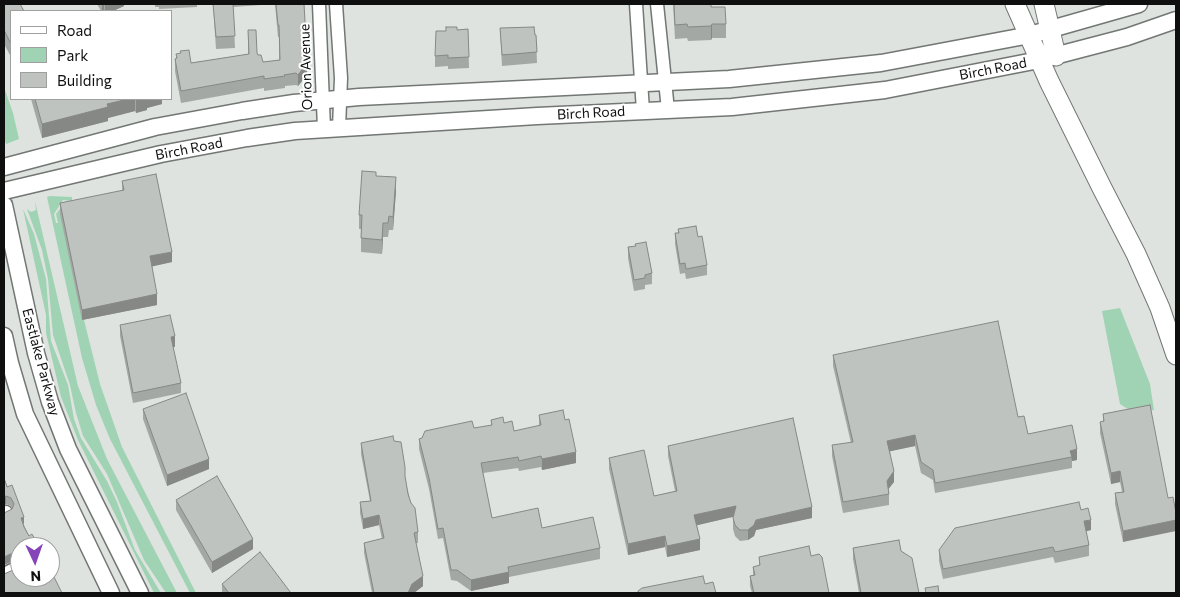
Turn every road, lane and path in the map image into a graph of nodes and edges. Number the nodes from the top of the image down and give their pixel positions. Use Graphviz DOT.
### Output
graph roads {
  1 [pos="319,4"];
  2 [pos="336,4"];
  3 [pos="636,4"];
  4 [pos="657,4"];
  5 [pos="1015,4"];
  6 [pos="1044,4"];
  7 [pos="1139,4"];
  8 [pos="1176,20"];
  9 [pos="1049,30"];
  10 [pos="1030,35"];
  11 [pos="1048,58"];
  12 [pos="665,83"];
  13 [pos="641,84"];
  14 [pos="341,99"];
  15 [pos="323,101"];
  16 [pos="668,110"];
  17 [pos="643,111"];
  18 [pos="332,128"];
  19 [pos="4,167"];
  20 [pos="4,191"];
  21 [pos="4,205"];
  22 [pos="4,336"];
  23 [pos="1176,355"];
  24 [pos="111,593"];
  25 [pos="140,593"];
  1 -- 15 [label="street, Orion Avenue"];
  2 -- 14 [label="street"];
  3 -- 13 [label="street"];
  4 -- 12 [label="street"];
  5 -- 10 [label="highway"];
  6 -- 9 [label="highway"];
  7 -- 9 [label="main road, Birch Road"];
  8 -- 11 [label="main road, Birch Road"];
  9 -- 10 [label="main road, Birch Road"];
  9 -- 11 [label="highway"];
  10 -- 11 [label="highway"];
  10 -- 12 [label="main road, Birch Road"];
  11 -- 16 [label="main road, Birch Road"];
  11 -- 23 [label="highway"];
  12 -- 13 [label="main road, Birch Road"];
  12 -- 16 [label="street"];
  13 -- 14 [label="main road, Birch Road"];
  13 -- 17 [label="street"];
  14 -- 15 [label="main road, Birch Road"];
  14 -- 18 [label="street"];
  15 -- 18 [label="street, Orion Avenue"];
  15 -- 19 [label="main road, Birch Road"];
  16 -- 17 [label="main road, Birch Road"];
  17 -- 18 [label="main road, Birch Road"];
  18 -- 20 [label="main road, Birch Road"];
  21 -- 25 [label="main road, Eastlake Parkway"];
  22 -- 24 [label="main road, Eastlake Parkway"];
}
